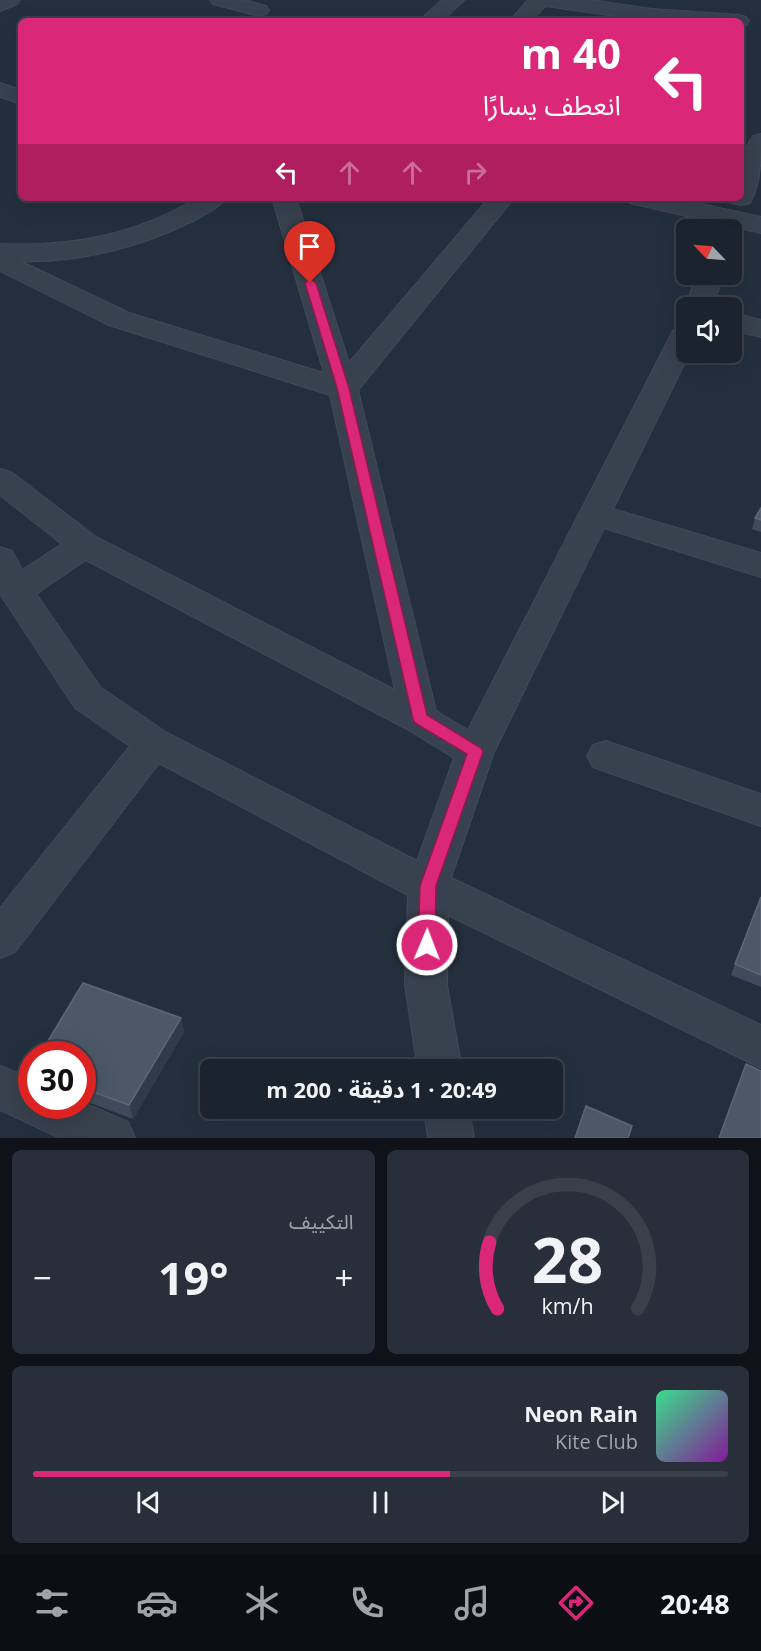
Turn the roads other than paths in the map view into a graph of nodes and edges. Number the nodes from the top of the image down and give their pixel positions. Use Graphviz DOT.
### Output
graph roads {
  1 [pos="10,0"];
  2 [pos="220,0"];
  3 [pos="454,0"];
  4 [pos="539,0"];
  5 [pos="547,0"];
  6 [pos="0,5"];
  7 [pos="260,10"];
  8 [pos="433,18"];
  9 [pos="523,18"];
  10 [pos="696,18"];
  11 [pos="744,21"];
  12 [pos="761,21"];
  13 [pos="0,90"];
  14 [pos="18,96"];
  15 [pos="752,154"];
  16 [pos="744,182"];
  17 [pos="210,201"];
  18 [pos="285,201"];
  19 [pos="499,201"];
  20 [pos="661,201"];
  21 [pos="736,211"];
  22 [pos="761,225"];
  23 [pos="0,252"];
  24 [pos="0,261"];
  25 [pos="742,324"];
  26 [pos="761,329"];
  27 [pos="676,352"];
  28 [pos="343,388"];
  29 [pos="0,479"];
  30 [pos="593,513"];
  31 [pos="85,545"];
  32 [pos="761,565"];
  33 [pos="8,575"];
  34 [pos="420,719"];
  35 [pos="154,743"];
  36 [pos="475,752"];
  37 [pos="606,756"];
  38 [pos="761,810"];
  39 [pos="428,886"];
  40 [pos="0,939"];
  41 [pos="761,1047"];
  42 [pos="438,1059"];
  43 [pos="0,1088"];
  44 [pos="18,1096"];
  45 [pos="69,1119"];
  46 [pos="448,1119"];
  47 [pos="112,1138"];
  48 [pos="451,1138"];
  1 -- 6 [label="street"];
  2 -- 7 [label="street"];
  3 -- 8 [label="street"];
  4 -- 9 [label="street"];
  5 -- 10 [label="street"];
  11 -- 12 [label="street"];
  13 -- 14 [label="street"];
  15 -- 16 [label="street"];
  17 -- 23 [label="street"];
  18 -- 28 [label="street"];
  19 -- 28 [label="street"];
  20 -- 21 [label="street"];
  21 -- 22 [label="street"];
  24 -- 28 [label="street"];
  25 -- 26 [label="street"];
  27 -- 30 [label="street"];
  28 -- 34 [label="street"];
  29 -- 31 [label="street"];
  30 -- 32 [label="street"];
  30 -- 36 [label="street"];
  31 -- 33 [label="street"];
  31 -- 34 [label="street"];
  33 -- 35 [label="street"];
  34 -- 36 [label="street"];
  35 -- 39 [label="street"];
  35 -- 40 [label="street"];
  36 -- 39 [label="street"];
  37 -- 38 [label="street"];
  39 -- 41 [label="street"];
  39 -- 42 [label="street"];
  43 -- 44 [label="street"];
  45 -- 47 [label="street"];
  46 -- 48 [label="street"];
}
